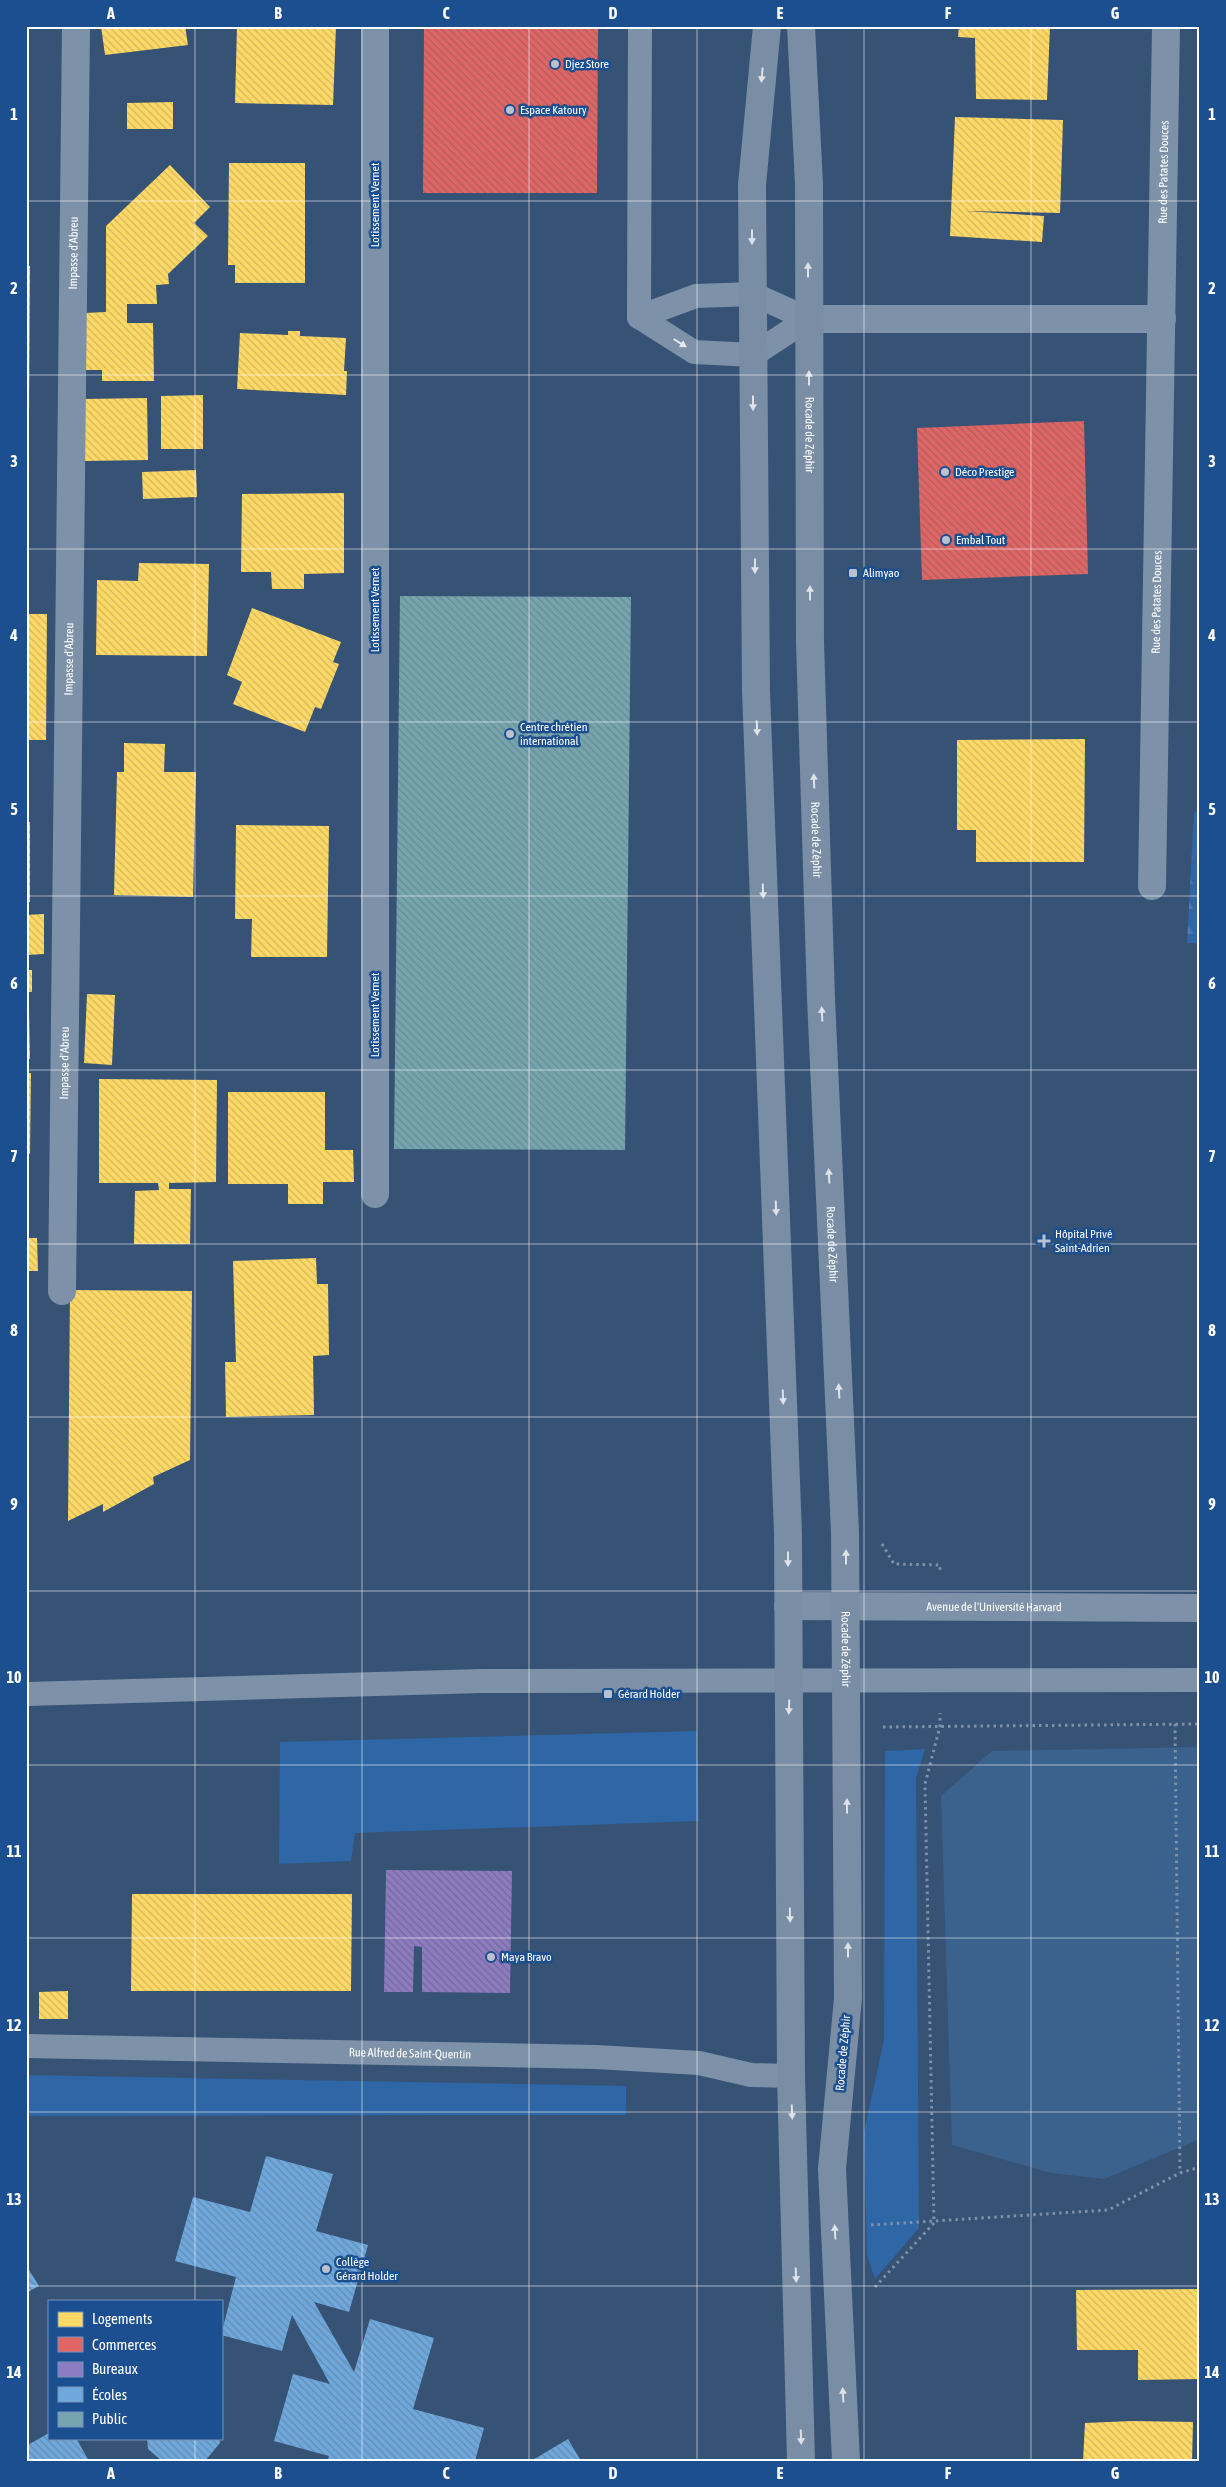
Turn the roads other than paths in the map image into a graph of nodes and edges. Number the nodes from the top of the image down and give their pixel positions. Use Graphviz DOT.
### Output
graph roads {
  1 [pos="76,26"];
  2 [pos="375,26"];
  3 [pos="640,26"];
  4 [pos="767,26"];
  5 [pos="801,26"];
  6 [pos="1166,26"];
  7 [pos="753,294"];
  8 [pos="639,317"];
  9 [pos="808,318"];
  10 [pos="1162,319"];
  11 [pos="753,355"];
  12 [pos="1152,886"];
  13 [pos="375,1194"];
  14 [pos="62,1291"];
  15 [pos="846,1605"];
  16 [pos="788,1606"];
  17 [pos="1200,1608"];
  18 [pos="790,1679"];
  19 [pos="847,1679"];
  20 [pos="1200,1680"];
  21 [pos="26,1694"];
  22 [pos="26,2046"];
  23 [pos="791,2076"];
  24 [pos="801,2461"];
  25 [pos="846,2461"];
  1 -- 14 [label="street, Impasse d'Abreu"];
  2 -- 13 [label="street, Lotissement Vernet"];
  3 -- 8 [label="lane"];
  4 -- 7 [label="main road, one-way"];
  9 -- 5 [label="main road, Rocade de Zéphir, one-way"];
  6 -- 10 [label="street, Rue des Patates Douces"];
  7 -- 8 [label="lane"];
  7 -- 9 [label="lane"];
  7 -- 11 [label="main road"];
  8 -- 11 [label="lane, one-way"];
  9 -- 10 [label="street"];
  9 -- 11 [label="lane"];
  15 -- 9 [label="main road, Rocade de Zéphir, one-way"];
  10 -- 12 [label="street, Rue des Patates Douces"];
  11 -- 16 [label="main road, one-way"];
  15 -- 16 [label="street, Avenue de l'Université Harvard"];
  15 -- 17 [label="street, Avenue de l'Université Harvard"];
  15 -- 19 [label="main road, Rocade de Zéphir"];
  16 -- 18 [label="main road"];
  18 -- 19 [label="lane"];
  18 -- 21 [label="lane"];
  18 -- 23 [label="main road, one-way"];
  19 -- 20 [label="lane"];
  25 -- 19 [label="main road, Rocade de Zéphir, one-way"];
  22 -- 23 [label="lane, Rue Alfred de Saint-Quentin"];
  23 -- 24 [label="main road, one-way"];
}
